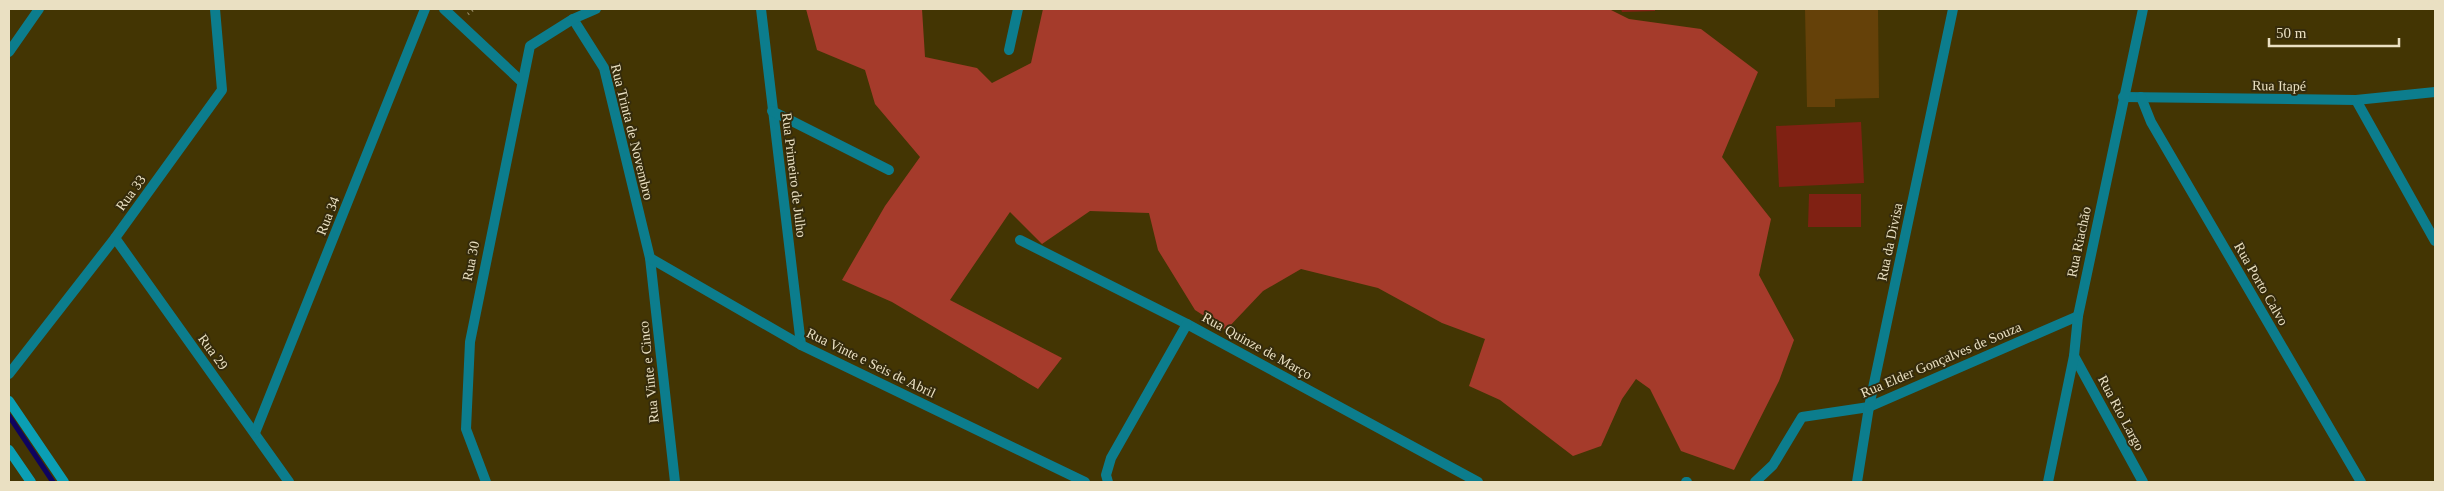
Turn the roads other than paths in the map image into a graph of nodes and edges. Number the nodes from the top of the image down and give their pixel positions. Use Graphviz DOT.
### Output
graph roads {
  1 [pos="39,9"];
  2 [pos="215,9"];
  3 [pos="425,9"];
  4 [pos="444,9"];
  5 [pos="596,9"];
  6 [pos="761,9"];
  7 [pos="1018,9"];
  8 [pos="1953,9"];
  9 [pos="2143,9"];
  10 [pos="573,19"];
  11 [pos="1010,50"];
  12 [pos="9,52"];
  13 [pos="521,81"];
  14 [pos="2435,92"];
  15 [pos="2123,97"];
  16 [pos="2141,97"];
  17 [pos="2356,100"];
  18 [pos="772,111"];
  19 [pos="889,170"];
  20 [pos="115,238"];
  21 [pos="1020,240"];
  22 [pos="2435,242"];
  23 [pos="650,258"];
  24 [pos="2078,316"];
  25 [pos="1187,324"];
  26 [pos="801,345"];
  27 [pos="2074,356"];
  28 [pos="9,374"];
  29 [pos="9,401"];
  30 [pos="1869,407"];
  31 [pos="255,434"];
  32 [pos="9,450"];
  33 [pos="31,482"];
  34 [pos="64,482"];
  35 [pos="289,482"];
  36 [pos="486,482"];
  37 [pos="675,482"];
  38 [pos="1085,482"];
  39 [pos="1108,482"];
  40 [pos="1478,482"];
  41 [pos="1755,482"];
  42 [pos="1857,482"];
  43 [pos="2048,482"];
  44 [pos="2143,482"];
  45 [pos="2362,482"];
  1 -- 12 [label="street"];
  2 -- 20 [label="street, Rua 33"];
  3 -- 31 [label="street, Rua 34"];
  4 -- 13 [label="street"];
  5 -- 10 [label="street"];
  6 -- 18 [label="street, Rua Primeiro de Julho"];
  7 -- 11 [label="street"];
  8 -- 30 [label="street, Rua da Divisa"];
  9 -- 15 [label="street, Rua Riachão"];
  10 -- 13 [label="street, Rua 30"];
  10 -- 23 [label="street, Rua Trinta de Novembro"];
  13 -- 36 [label="street, Rua 30"];
  14 -- 17 [label="street, Rua Itapé"];
  15 -- 16 [label="street, Rua Itapé"];
  15 -- 24 [label="street, Rua Riachão"];
  16 -- 17 [label="street, Rua Itapé"];
  16 -- 45 [label="street, Rua Porto Calvo"];
  17 -- 22 [label="street"];
  18 -- 19 [label="street"];
  18 -- 26 [label="street, Rua Primeiro de Julho"];
  20 -- 28 [label="street, Rua 33"];
  20 -- 31 [label="street, Rua 29"];
  21 -- 25 [label="street, Rua Quinze de Março"];
  23 -- 26 [label="street, Rua Vinte e Seis de Abril"];
  23 -- 37 [label="street, Rua Vinte e Cinco"];
  24 -- 27 [label="street, Rua Riachão"];
  24 -- 30 [label="street, Rua Elder Gonçalves de Souza"];
  25 -- 39 [label="street"];
  25 -- 40 [label="street, Rua Quinze de Março"];
  26 -- 38 [label="street, Rua Vinte e Seis de Abril"];
  27 -- 43 [label="street, Rua Riachão"];
  27 -- 44 [label="street, Rua Rio Largo"];
  29 -- 34 [label="street"];
  30 -- 41 [label="street, Rua Elder Gonçalves de Souza"];
  30 -- 42 [label="street, Rua da Divisa"];
  31 -- 35 [label="street, Rua 29"];
  32 -- 33 [label="street"];
}
